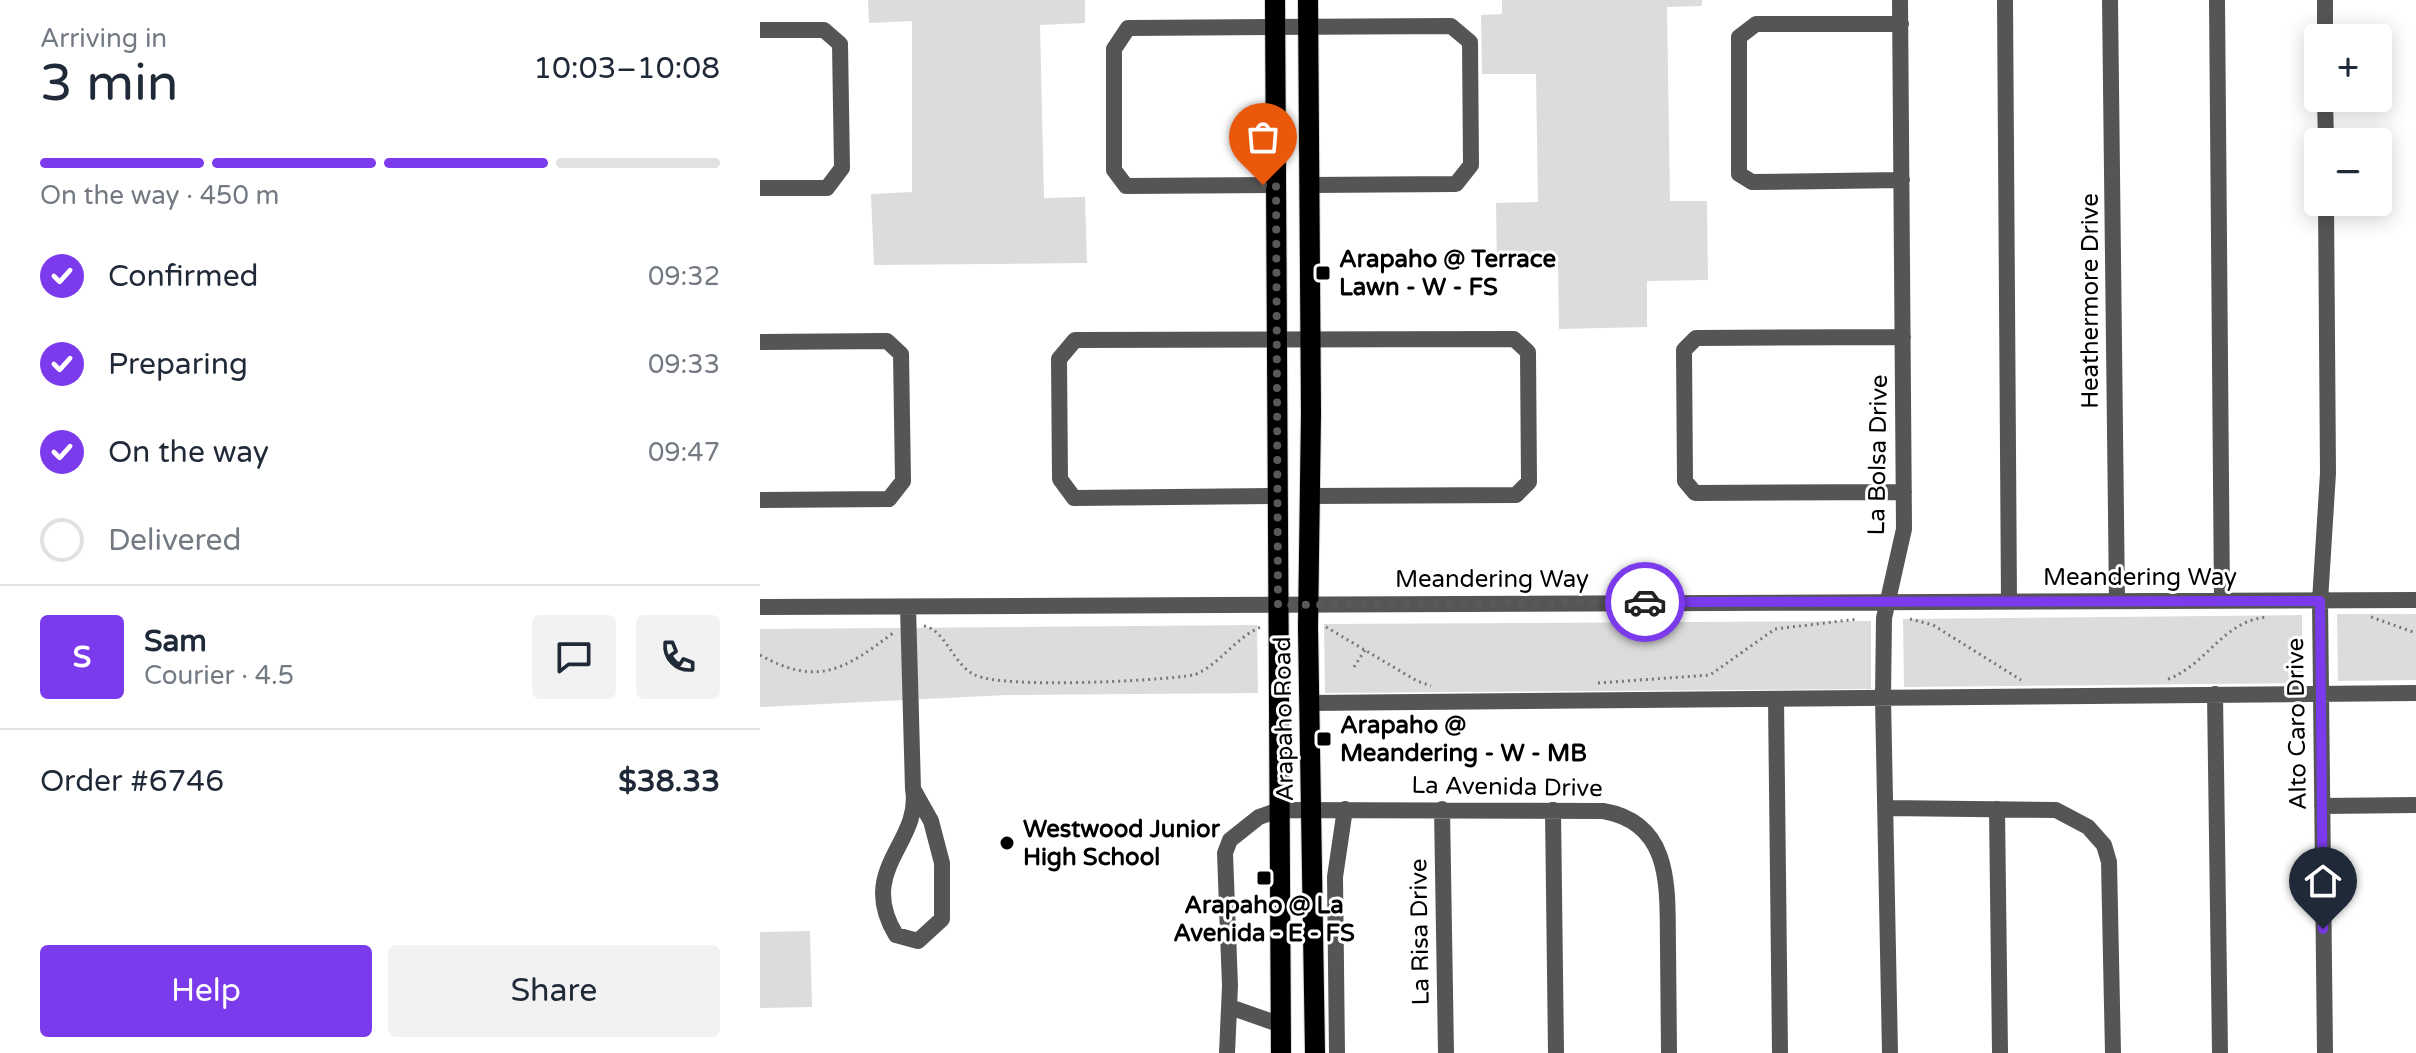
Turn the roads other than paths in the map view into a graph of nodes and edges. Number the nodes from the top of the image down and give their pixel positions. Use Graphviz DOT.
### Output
graph roads {
  1 [pos="1275,0"];
  2 [pos="1308,0"];
  3 [pos="1900,0"];
  4 [pos="2005,0"];
  5 [pos="2110,0"];
  6 [pos="2217,0"];
  7 [pos="2325,0"];
  8 [pos="1901,24"];
  9 [pos="2325,24"];
  10 [pos="1275,27"];
  11 [pos="1309,27"];
  12 [pos="760,30"];
  13 [pos="1902,180"];
  14 [pos="1276,185"];
  15 [pos="1310,185"];
  16 [pos="760,188"];
  17 [pos="2326,216"];
  18 [pos="1903,337"];
  19 [pos="1277,339"];
  20 [pos="1311,339"];
  21 [pos="760,342"];
  22 [pos="1904,492"];
  23 [pos="1278,496"];
  24 [pos="1309,496"];
  25 [pos="760,500"];
  26 [pos="2416,600"];
  27 [pos="1887,601"];
  28 [pos="2009,601"];
  29 [pos="2117,601"];
  30 [pos="2222,601"];
  31 [pos="2320,601"];
  32 [pos="1278,605"];
  33 [pos="1308,605"];
  34 [pos="760,607"];
  35 [pos="908,607"];
  36 [pos="2320,693"];
  37 [pos="2416,693"];
  38 [pos="2215,694"];
  39 [pos="1883,698"];
  40 [pos="1776,699"];
  41 [pos="1309,703"];
  42 [pos="913,789"];
  43 [pos="2416,805"];
  44 [pos="2322,806"];
  45 [pos="1886,808"];
  46 [pos="1311,809"];
  47 [pos="1345,809"];
  48 [pos="1442,809"];
  49 [pos="1997,809"];
  50 [pos="1279,810"];
  51 [pos="1553,810"];
  52 [pos="1230,1007"];
  53 [pos="1281,1025"];
  54 [pos="1227,1053"];
  55 [pos="1281,1053"];
  56 [pos="1315,1053"];
  57 [pos="1337,1053"];
  58 [pos="1446,1053"];
  59 [pos="1556,1053"];
  60 [pos="1669,1053"];
  61 [pos="1780,1053"];
  62 [pos="1890,1053"];
  63 [pos="2000,1053"];
  64 [pos="2113,1053"];
  65 [pos="2220,1053"];
  66 [pos="2325,1053"];
  1 -- 10 [label="main road, Arapaho Road"];
  2 -- 11 [label="main road, Arapaho Road"];
  3 -- 8 [label="street, La Bolsa Drive"];
  4 -- 28 [label="street"];
  5 -- 29 [label="street, Heathermore Drive"];
  6 -- 30 [label="street"];
  7 -- 9 [label="street"];
  8 -- 13 [label="street, La Bolsa Drive"];
  8 -- 13 [label="street"];
  10 -- 11 [label="street"];
  10 -- 14 [label="main road, Arapaho Road"];
  10 -- 14 [label="street"];
  11 -- 15 [label="main road, Arapaho Road"];
  11 -- 15 [label="street"];
  12 -- 16 [label="street"];
  13 -- 18 [label="street, La Bolsa Drive"];
  14 -- 19 [label="main road, Arapaho Road"];
  15 -- 20 [label="main road, Arapaho Road"];
  17 -- 31 [label="street, Alto Caro Drive"];
  18 -- 22 [label="street, La Bolsa Drive"];
  18 -- 22 [label="street"];
  19 -- 20 [label="street"];
  19 -- 23 [label="main road, Arapaho Road"];
  19 -- 23 [label="street"];
  20 -- 24 [label="main road, Arapaho Road"];
  20 -- 24 [label="street"];
  21 -- 25 [label="street"];
  22 -- 27 [label="street, La Bolsa Drive"];
  23 -- 32 [label="main road, Arapaho Road"];
  24 -- 33 [label="main road, Arapaho Road"];
  26 -- 31 [label="street, Meandering Way"];
  27 -- 28 [label="street, Meandering Way"];
  27 -- 33 [label="street, Meandering Way"];
  27 -- 39 [label="street, La Bolsa Drive"];
  28 -- 29 [label="street, Meandering Way"];
  29 -- 30 [label="street, Meandering Way"];
  30 -- 31 [label="street, Meandering Way"];
  31 -- 36 [label="street, Alto Caro Drive"];
  32 -- 33 [label="street, Meandering Way"];
  32 -- 35 [label="street, Meandering Way"];
  32 -- 50 [label="main road, Arapaho Road"];
  33 -- 41 [label="main road, Arapaho Road"];
  34 -- 35 [label="street, Meandering Way"];
  35 -- 42 [label="street"];
  36 -- 37 [label="street"];
  36 -- 38 [label="street"];
  36 -- 44 [label="street, Alto Caro Drive"];
  38 -- 39 [label="street"];
  38 -- 65 [label="street"];
  39 -- 40 [label="street"];
  39 -- 45 [label="street, La Bolsa Drive"];
  40 -- 41 [label="street"];
  40 -- 61 [label="street"];
  41 -- 46 [label="main road, Arapaho Road"];
  42 -- 42 [label="street"];
  43 -- 44 [label="street"];
  44 -- 66 [label="street, Alto Caro Drive"];
  45 -- 49 [label="street"];
  45 -- 62 [label="street, La Bolsa Drive"];
  46 -- 47 [label="street, La Avenida Drive"];
  46 -- 50 [label="street, La Avenida Drive"];
  46 -- 56 [label="main road, Arapaho Road"];
  47 -- 48 [label="street, La Avenida Drive"];
  47 -- 57 [label="street"];
  48 -- 51 [label="street, La Avenida Drive"];
  48 -- 58 [label="street, La Risa Drive"];
  49 -- 63 [label="street"];
  49 -- 64 [label="street"];
  50 -- 52 [label="street"];
  50 -- 53 [label="main road, Arapaho Road"];
  51 -- 59 [label="street"];
  51 -- 60 [label="street, La Avenida Drive"];
  52 -- 53 [label="street"];
  52 -- 54 [label="street"];
  53 -- 55 [label="main road, Arapaho Road"];
}
